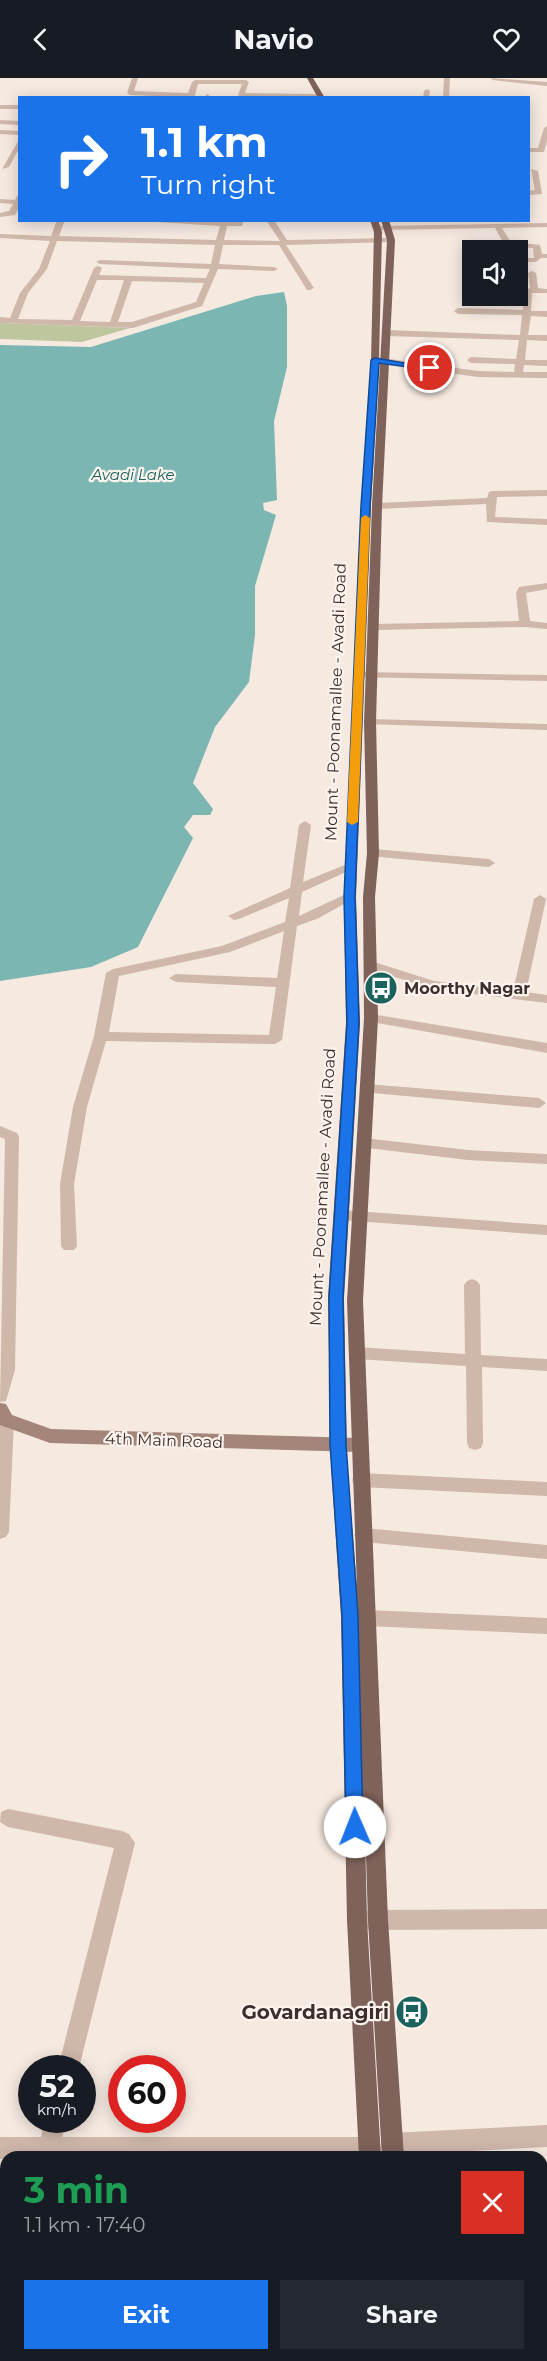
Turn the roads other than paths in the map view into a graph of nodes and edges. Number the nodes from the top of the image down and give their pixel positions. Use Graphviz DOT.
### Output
graph roads {
  1 [pos="135,78"];
  2 [pos="303,78"];
  3 [pos="310,78"];
  4 [pos="447,78"];
  5 [pos="492,78"];
  6 [pos="212,80"];
  7 [pos="547,84"];
  8 [pos="191,96"];
  9 [pos="279,96"];
  10 [pos="316,96"];
  11 [pos="317,96"];
  12 [pos="446,96"];
  13 [pos="0,107"];
  14 [pos="18,107"];
  15 [pos="0,122"];
  16 [pos="18,123"];
  17 [pos="547,128"];
  18 [pos="0,132"];
  19 [pos="18,138"];
  20 [pos="18,138"];
  21 [pos="18,140"];
  22 [pos="9,141"];
  23 [pos="530,150"];
  24 [pos="541,150"];
  25 [pos="541,159"];
  26 [pos="6,168"];
  27 [pos="535,171"];
  28 [pos="530,193"];
  29 [pos="18,200"];
  30 [pos="0,201"];
  31 [pos="0,215"];
  32 [pos="60,222"];
  33 [pos="176,222"];
  34 [pos="240,222"];
  35 [pos="271,222"];
  36 [pos="224,224"];
  37 [pos="547,225"];
  38 [pos="497,226"];
  39 [pos="382,229"];
  40 [pos="0,236"];
  41 [pos="53,238"];
  42 [pos="221,243"];
  43 [pos="283,243"];
  44 [pos="543,256"];
  45 [pos="528,260"];
  46 [pos="214,268"];
  47 [pos="274,269"];
  48 [pos="532,273"];
  49 [pos="94,277"];
  50 [pos="129,278"];
  51 [pos="208,280"];
  52 [pos="310,288"];
  53 [pos="531,290"];
  54 [pos="547,291"];
  55 [pos="474,306"];
  56 [pos="458,310"];
  57 [pos="474,311"];
  58 [pos="527,314"];
  59 [pos="547,314"];
  60 [pos="0,320"];
  61 [pos="13,321"];
  62 [pos="75,323"];
  63 [pos="113,324"];
  64 [pos="386,333"];
  65 [pos="524,337"];
  66 [pos="547,338"];
  67 [pos="471,360"];
  68 [pos="380,361"];
  69 [pos="521,362"];
  70 [pos="547,363"];
  71 [pos="518,375"];
  72 [pos="547,375"];
  73 [pos="547,493"];
  74 [pos="492,501"];
  75 [pos="377,506"];
  76 [pos="547,522"];
  77 [pos="547,586"];
  78 [pos="525,624"];
  79 [pos="547,626"];
  80 [pos="375,627"];
  81 [pos="365,675"];
  82 [pos="547,678"];
  83 [pos="370,722"];
  84 [pos="547,727"];
  85 [pos="305,825"];
  86 [pos="373,853"];
  87 [pos="489,863"];
  88 [pos="351,867"];
  89 [pos="296,890"];
  90 [pos="350,897"];
  91 [pos="540,899"];
  92 [pos="234,916"];
  93 [pos="291,924"];
  94 [pos="371,965"];
  95 [pos="177,978"];
  96 [pos="283,983"];
  97 [pos="519,995"];
  98 [pos="547,999"];
  99 [pos="371,1018"];
  100 [pos="101,1036"];
  101 [pos="547,1048"];
  102 [pos="367,1089"];
  103 [pos="539,1103"];
  104 [pos="0,1131"];
  105 [pos="364,1143"];
  106 [pos="547,1159"];
  107 [pos="341,1215"];
  108 [pos="359,1216"];
  109 [pos="547,1230"];
  110 [pos="69,1246"];
  111 [pos="472,1285"];
  112 [pos="357,1353"];
  113 [pos="472,1360"];
  114 [pos="547,1365"];
  115 [pos="0,1396"];
  116 [pos="3,1415"];
  117 [pos="475,1443"];
  118 [pos="338,1444"];
  119 [pos="359,1445"];
  120 [pos="360,1480"];
  121 [pos="547,1489"];
  122 [pos="0,1532"];
  123 [pos="363,1534"];
  124 [pos="547,1552"];
  125 [pos="367,1618"];
  126 [pos="547,1626"];
  127 [pos="8,1818"];
  128 [pos="547,1919"];
  129 [pos="357,1920"];
  130 [pos="378,1920"];
  131 [pos="72,2055"];
  132 [pos="52,2133"];
  133 [pos="547,2136"];
  134 [pos="0,2148"];
  135 [pos="392,2150"];
  136 [pos="35,2151"];
  137 [pos="47,2151"];
  138 [pos="370,2151"];
  1 -- 8 [label="street"];
  2 -- 10 [label="main road"];
  3 -- 11 [label="main road"];
  4 -- 12 [label="street"];
  5 -- 7 [label="street"];
  6 -- 8 [label="street"];
  6 -- 9 [label="street"];
  13 -- 14 [label="street"];
  15 -- 16 [label="street"];
  17 -- 24 [label="street"];
  18 -- 19 [label="street"];
  20 -- 22 [label="street"];
  21 -- 26 [label="street"];
  23 -- 24 [label="street"];
  24 -- 25 [label="street"];
  27 -- 28 [label="street"];
  29 -- 30 [label="street"];
  29 -- 31 [label="street"];
  32 -- 41 [label="street"];
  33 -- 36 [label="street"];
  34 -- 36 [label="street"];
  35 -- 43 [label="street"];
  36 -- 42 [label="street"];
  37 -- 38 [label="street"];
  38 -- 39 [label="street"];
  38 -- 44 [label="street"];
  39 -- 43 [label="street"];
  39 -- 64 [label="main road, Mount - Poonamallee - Avadi Road"];
  39 -- 68 [label="main road, Mount - Poonamallee - Avadi Road"];
  40 -- 41 [label="street"];
  41 -- 42 [label="street"];
  41 -- 61 [label="street"];
  42 -- 43 [label="street"];
  42 -- 46 [label="street"];
  43 -- 52 [label="street"];
  44 -- 45 [label="street"];
  46 -- 47 [label="street"];
  46 -- 49 [label="street"];
  46 -- 51 [label="street"];
  48 -- 53 [label="street"];
  49 -- 50 [label="street"];
  49 -- 62 [label="street"];
  50 -- 51 [label="street"];
  50 -- 63 [label="street"];
  51 -- 63 [label="street"];
  53 -- 54 [label="street"];
  53 -- 58 [label="street"];
  55 -- 57 [label="street"];
  56 -- 57 [label="street"];
  57 -- 58 [label="street"];
  58 -- 59 [label="street"];
  58 -- 65 [label="street"];
  60 -- 61 [label="street"];
  61 -- 62 [label="street"];
  62 -- 63 [label="street"];
  64 -- 65 [label="street"];
  64 -- 68 [label="main road, Mount - Poonamallee - Avadi Road"];
  65 -- 66 [label="street"];
  65 -- 69 [label="street"];
  67 -- 69 [label="street"];
  68 -- 71 [label="street"];
  68 -- 75 [label="main road, Mount - Poonamallee - Avadi Road"];
  68 -- 81 [label="main road, Mount - Poonamallee - Avadi Road"];
  69 -- 70 [label="street"];
  69 -- 71 [label="street"];
  71 -- 72 [label="street"];
  73 -- 74 [label="street"];
  74 -- 75 [label="street"];
  74 -- 76 [label="street"];
  75 -- 80 [label="main road, Mount - Poonamallee - Avadi Road"];
  77 -- 78 [label="street"];
  78 -- 79 [label="street"];
  78 -- 80 [label="street"];
  80 -- 81 [label="main road, Mount - Poonamallee - Avadi Road"];
  81 -- 82 [label="street"];
  81 -- 83 [label="main road, Mount - Poonamallee - Avadi Road"];
  81 -- 88 [label="main road, Mount - Poonamallee - Avadi Road"];
  83 -- 84 [label="street"];
  83 -- 86 [label="main road, Mount - Poonamallee - Avadi Road"];
  85 -- 89 [label="street"];
  86 -- 87 [label="street"];
  86 -- 94 [label="main road, Mount - Poonamallee - Avadi Road"];
  88 -- 89 [label="street"];
  88 -- 90 [label="main road, Mount - Poonamallee - Avadi Road"];
  89 -- 92 [label="street"];
  89 -- 93 [label="street"];
  90 -- 93 [label="street"];
  90 -- 107 [label="main road, Mount - Poonamallee - Avadi Road"];
  91 -- 97 [label="street"];
  93 -- 96 [label="street"];
  93 -- 100 [label="street"];
  94 -- 97 [label="street"];
  94 -- 99 [label="main road, Mount - Poonamallee - Avadi Road"];
  95 -- 96 [label="street"];
  96 -- 100 [label="street"];
  97 -- 98 [label="street"];
  99 -- 101 [label="street"];
  99 -- 102 [label="main road, Mount - Poonamallee - Avadi Road"];
  100 -- 110 [label="street"];
  102 -- 103 [label="street"];
  102 -- 105 [label="main road, Mount - Poonamallee - Avadi Road"];
  104 -- 115 [label="street"];
  105 -- 106 [label="street"];
  105 -- 108 [label="main road, Mount - Poonamallee - Avadi Road"];
  107 -- 108 [label="street"];
  107 -- 118 [label="main road, Mount - Poonamallee - Avadi Road"];
  108 -- 109 [label="street"];
  108 -- 112 [label="main road, Mount - Poonamallee - Avadi Road"];
  111 -- 113 [label="street"];
  112 -- 113 [label="street"];
  112 -- 119 [label="main road, Mount - Poonamallee - Avadi Road"];
  113 -- 114 [label="street"];
  113 -- 117 [label="street"];
  116 -- 118 [label="main road, 4th Main Road"];
  116 -- 122 [label="street"];
  118 -- 119 [label="main road, 4th Main Road"];
  118 -- 129 [label="main road, Mount - Poonamallee - Avadi Road"];
  119 -- 120 [label="main road, Mount - Poonamallee - Avadi Road"];
  120 -- 121 [label="street"];
  120 -- 123 [label="main road, Mount - Poonamallee - Avadi Road"];
  123 -- 124 [label="street"];
  123 -- 125 [label="main road, Mount - Poonamallee - Avadi Road"];
  125 -- 126 [label="street"];
  125 -- 130 [label="main road, Mount - Poonamallee - Avadi Road"];
  127 -- 131 [label="street"];
  128 -- 130 [label="street"];
  129 -- 130 [label="street"];
  129 -- 138 [label="main road, Mount - Poonamallee - Avadi Road"];
  130 -- 135 [label="main road, Mount - Poonamallee - Avadi Road"];
  132 -- 137 [label="street"];
  133 -- 135 [label="street"];
  134 -- 136 [label="street"];
}
